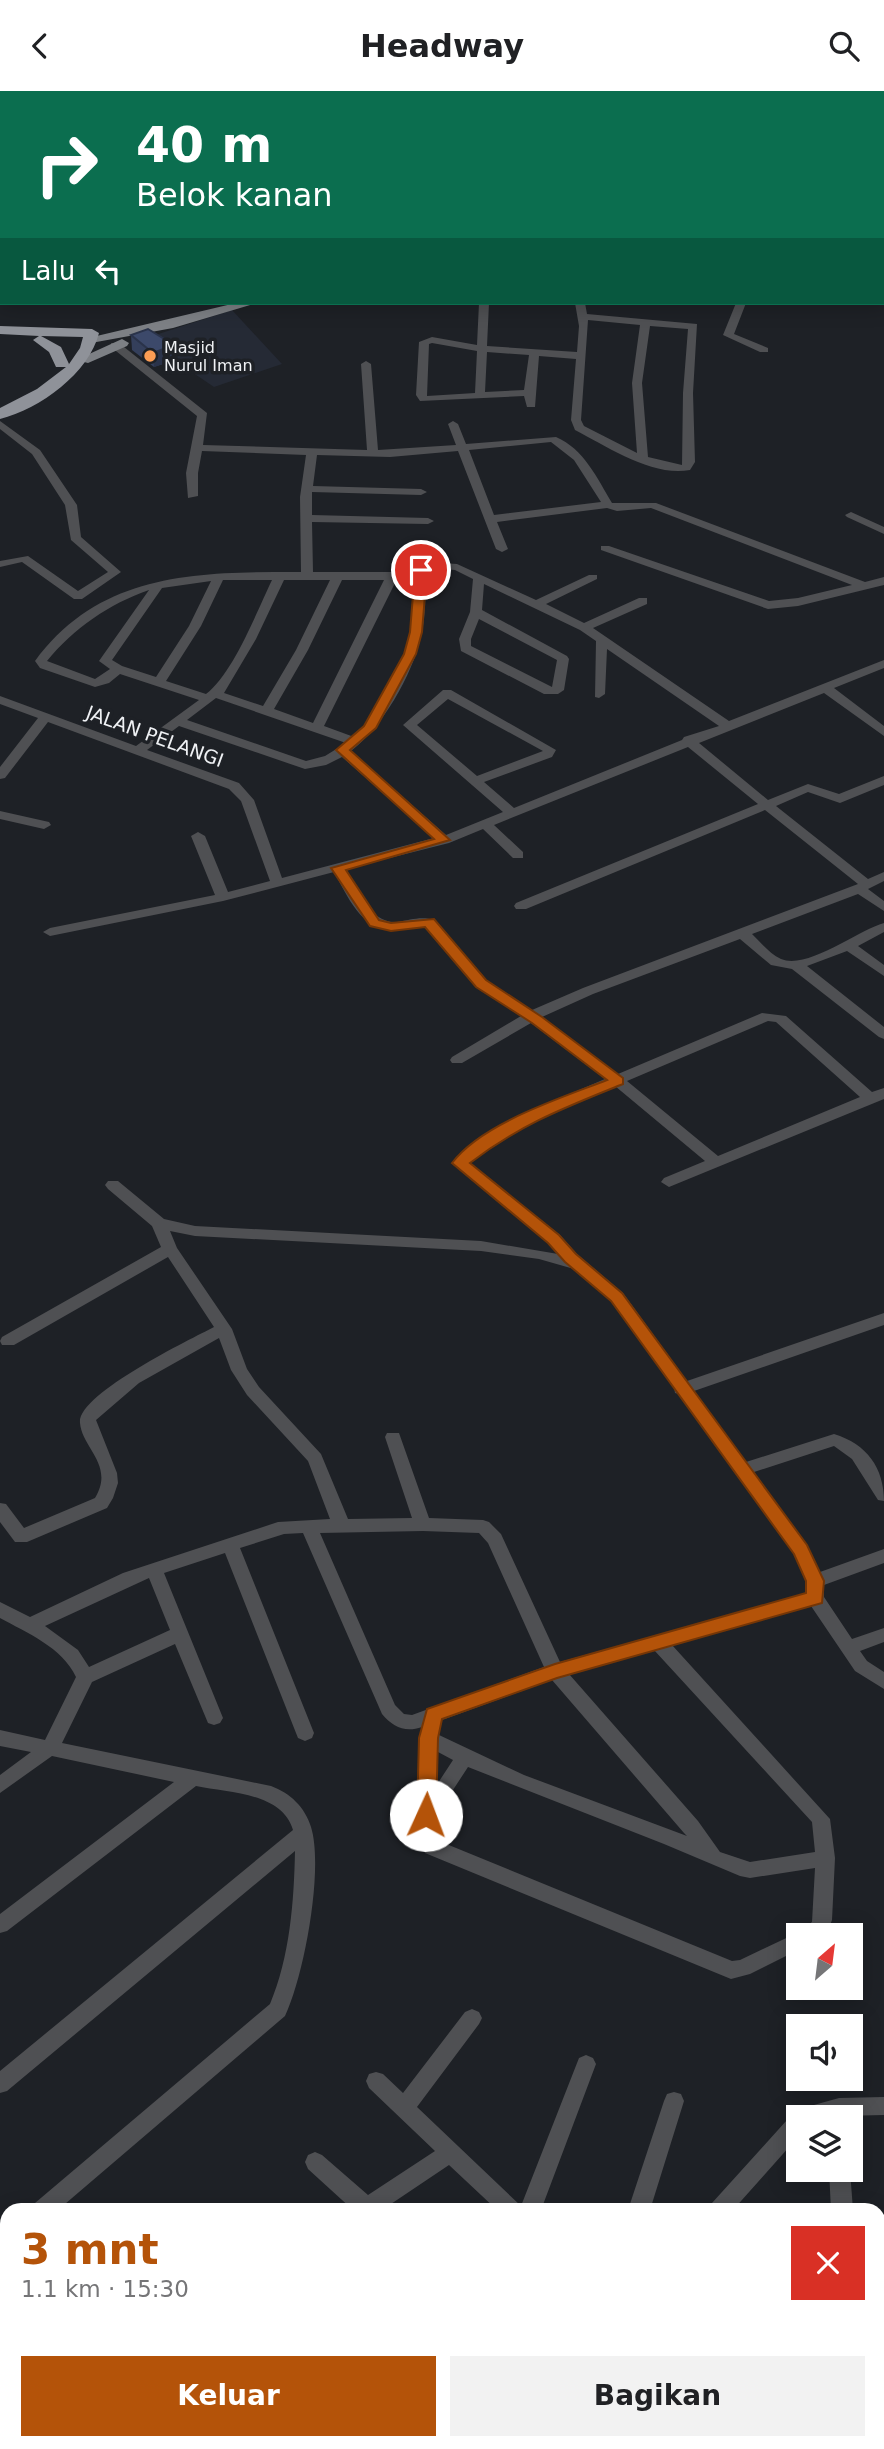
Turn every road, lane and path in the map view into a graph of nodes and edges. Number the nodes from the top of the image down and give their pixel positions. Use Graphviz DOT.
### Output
graph roads {
  1 [pos="211,305"];
  2 [pos="243,305"];
  3 [pos="484,305"];
  4 [pos="580,305"];
  5 [pos="740,305"];
  6 [pos="583,317"];
  7 [pos="645,323"];
  8 [pos="173,324"];
  9 [pos="0,330"];
  10 [pos="0,337"];
  11 [pos="85,337"];
  12 [pos="40,340"];
  13 [pos="115,345"];
  14 [pos="482,349"];
  15 [pos="764,349"];
  16 [pos="534,354"];
  17 [pos="582,356"];
  18 [pos="83,361"];
  19 [pos="61,364"];
  20 [pos="366,364"];
  21 [pos="529,393"];
  22 [pos="480,396"];
  23 [pos="0,404"];
  24 [pos="531,405"];
  25 [pos="0,414"];
  26 [pos="0,424"];
  27 [pos="453,424"];
  28 [pos="198,448"];
  29 [pos="463,448"];
  30 [pos="312,453"];
  31 [pos="373,454"];
  32 [pos="643,458"];
  33 [pos="307,489"];
  34 [pos="421,492"];
  35 [pos="192,496"];
  36 [pos="608,505"];
  37 [pos="850,515"];
  38 [pos="306,518"];
  39 [pos="490,519"];
  40 [pos="428,520"];
  41 [pos="884,531"];
  42 [pos="502,548"];
  43 [pos="606,548"];
  44 [pos="0,563"];
  45 [pos="421,570"];
  46 [pos="219,576"];
  47 [pos="307,576"];
  48 [pos="392,576"];
  49 [pos="479,576"];
  50 [pos="279,577"];
  51 [pos="337,577"];
  52 [pos="593,577"];
  53 [pos="884,581"];
  54 [pos="161,584"];
  55 [pos="865,586"];
  56 [pos="643,601"];
  57 [pos="539,603"];
  58 [pos="476,612"];
  59 [pos="584,627"];
  60 [pos="602,638"];
  61 [pos="884,664"];
  62 [pos="118,669"];
  63 [pos="159,682"];
  64 [pos="824,687"];
  65 [pos="599,694"];
  66 [pos="213,696"];
  67 [pos="0,700"];
  68 [pos="266,712"];
  69 [pos="45,718"];
  70 [pos="178,721"];
  71 [pos="726,725"];
  72 [pos="316,729"];
  73 [pos="884,732"];
  74 [pos="688,740"];
  75 [pos="354,741"];
  76 [pos="138,750"];
  77 [pos="342,750"];
  78 [pos="0,775"];
  79 [pos="884,780"];
  80 [pos="476,781"];
  81 [pos="768,804"];
  82 [pos="512,813"];
  83 [pos="0,815"];
  84 [pos="485,824"];
  85 [pos="44,825"];
  86 [pos="198,836"];
  87 [pos="444,840"];
  88 [pos="518,855"];
  89 [pos="338,868"];
  90 [pos="884,876"];
  91 [pos="278,884"];
  92 [pos="863,887"];
  93 [pos="223,897"];
  94 [pos="520,906"];
  95 [pos="884,908"];
  96 [pos="884,927"];
  97 [pos="50,932"];
  98 [pos="742,933"];
  99 [pos="848,945"];
  100 [pos="796,965"];
  101 [pos="884,972"];
  102 [pos="532,1016"];
  103 [pos="884,1034"];
  104 [pos="457,1061"];
  105 [pos="618,1081"];
  106 [pos="878,1096"];
  107 [pos="715,1162"];
  108 [pos="668,1182"];
  109 [pos="113,1185"];
  110 [pos="159,1223"];
  111 [pos="170,1249"];
  112 [pos="578,1265"];
  113 [pos="884,1319"];
  114 [pos="224,1329"];
  115 [pos="8,1341"];
  116 [pos="681,1388"];
  117 [pos="393,1437"];
  118 [pos="741,1470"];
  119 [pos="884,1495"];
  120 [pos="0,1509"];
  121 [pos="423,1524"];
  122 [pos="342,1527"];
  123 [pos="309,1528"];
  124 [pos="231,1546"];
  125 [pos="884,1556"];
  126 [pos="154,1570"];
  127 [pos="815,1589"];
  128 [pos="0,1609"];
  129 [pos="28,1626"];
  130 [pos="181,1633"];
  131 [pos="884,1635"];
  132 [pos="657,1641"];
  133 [pos="847,1648"];
  134 [pos="555,1671"];
  135 [pos="85,1677"];
  136 [pos="884,1682"];
  137 [pos="434,1714"];
  138 [pos="214,1718"];
  139 [pos="305,1733"];
  140 [pos="0,1738"];
  141 [pos="429,1738"];
  142 [pos="51,1747"];
  143 [pos="465,1757"];
  144 [pos="194,1777"];
  145 [pos="0,1785"];
  146 [pos="426,1815"];
  147 [pos="303,1833"];
  148 [pos="712,1856"];
  149 [pos="825,1858"];
  150 [pos="821,1923"];
  151 [pos="0,1925"];
  152 [pos="786,1946"];
  153 [pos="472,2018"];
  154 [pos="586,2064"];
  155 [pos="376,2081"];
  156 [pos="0,2084"];
  157 [pos="674,2101"];
  158 [pos="884,2106"];
  159 [pos="404,2108"];
  160 [pos="863,2109"];
  161 [pos="786,2136"];
  162 [pos="449,2153"];
  163 [pos="315,2162"];
  164 [pos="841,2182"];
  165 [pos="51,2203"];
  166 [pos="359,2203"];
  167 [pos="375,2203"];
  168 [pos="504,2203"];
  169 [pos="533,2203"];
  170 [pos="641,2203"];
  171 [pos="726,2203"];
  172 [pos="842,2203"];
  1 -- 11 [label="main road"];
  2 -- 8 [label="main road"];
  3 -- 14 [label="street"];
  4 -- 6 [label="street"];
  5 -- 15 [label="street"];
  6 -- 7 [label="street"];
  6 -- 17 [label="street"];
  7 -- 32 [label="street"];
  7 -- 32 [label="street"];
  8 -- 11 [label="main road"];
  8 -- 13 [label="main road"];
  9 -- 11 [label="highway"];
  10 -- 12 [label="highway"];
  11 -- 12 [label="highway"];
  11 -- 18 [label="highway"];
  11 -- 19 [label="highway"];
  12 -- 19 [label="highway"];
  13 -- 18 [label="main road"];
  13 -- 28 [label="street"];
  14 -- 16 [label="street"];
  14 -- 22 [label="street"];
  14 -- 22 [label="street"];
  16 -- 17 [label="street"];
  16 -- 21 [label="street"];
  17 -- 32 [label="street"];
  18 -- 25 [label="highway"];
  19 -- 23 [label="highway"];
  20 -- 31 [label="street"];
  21 -- 22 [label="street"];
  21 -- 24 [label="street"];
  26 -- 44 [label="street"];
  27 -- 29 [label="street"];
  28 -- 30 [label="street"];
  28 -- 35 [label="street"];
  29 -- 31 [label="street"];
  29 -- 36 [label="street"];
  29 -- 39 [label="street"];
  30 -- 31 [label="street"];
  30 -- 33 [label="street"];
  33 -- 34 [label="street"];
  33 -- 38 [label="street"];
  36 -- 39 [label="street"];
  36 -- 55 [label="street"];
  37 -- 41 [label="street"];
  38 -- 40 [label="street"];
  38 -- 47 [label="street"];
  39 -- 42 [label="street"];
  43 -- 55 [label="street"];
  45 -- 48 [label="street"];
  45 -- 49 [label="street"];
  45 -- 75 [label="street"];
  46 -- 50 [label="street"];
  46 -- 54 [label="street"];
  46 -- 63 [label="street"];
  47 -- 50 [label="street"];
  47 -- 51 [label="street"];
  48 -- 51 [label="street"];
  48 -- 72 [label="street"];
  49 -- 57 [label="street"];
  49 -- 58 [label="street"];
  50 -- 66 [label="street"];
  51 -- 68 [label="street"];
  52 -- 57 [label="street"];
  53 -- 55 [label="street"];
  54 -- 62 [label="street"];
  54 -- 62 [label="street"];
  56 -- 59 [label="street"];
  57 -- 59 [label="street"];
  58 -- 58 [label="street"];
  59 -- 60 [label="street"];
  60 -- 65 [label="street"];
  60 -- 71 [label="street"];
  61 -- 64 [label="street"];
  62 -- 63 [label="street"];
  63 -- 66 [label="street"];
  64 -- 71 [label="street"];
  64 -- 73 [label="street"];
  66 -- 68 [label="street"];
  66 -- 70 [label="street"];
  67 -- 69 [label="street, JALAN PELANGI"];
  68 -- 72 [label="street"];
  69 -- 76 [label="street, JALAN PELANGI"];
  69 -- 78 [label="street"];
  70 -- 76 [label="street"];
  70 -- 77 [label="street"];
  71 -- 74 [label="street"];
  72 -- 75 [label="street"];
  74 -- 81 [label="street"];
  74 -- 82 [label="street"];
  75 -- 77 [label="street"];
  76 -- 91 [label="street, JALAN PELANGI"];
  77 -- 87 [label="street"];
  79 -- 81 [label="street"];
  80 -- 80 [label="street"];
  80 -- 82 [label="street"];
  81 -- 92 [label="street"];
  81 -- 94 [label="street"];
  82 -- 84 [label="street"];
  83 -- 85 [label="street"];
  84 -- 87 [label="street"];
  84 -- 88 [label="street"];
  86 -- 93 [label="street"];
  87 -- 89 [label="street"];
  89 -- 91 [label="street"];
  89 -- 102 [label="street"];
  90 -- 92 [label="street"];
  91 -- 93 [label="street"];
  92 -- 95 [label="street"];
  92 -- 98 [label="street"];
  93 -- 97 [label="street"];
  96 -- 99 [label="street"];
  98 -- 100 [label="street"];
  98 -- 102 [label="street"];
  99 -- 100 [label="street"];
  99 -- 101 [label="street"];
  100 -- 103 [label="street"];
  102 -- 104 [label="street"];
  102 -- 105 [label="street"];
  105 -- 106 [label="street"];
  105 -- 107 [label="street"];
  105 -- 112 [label="street"];
  106 -- 107 [label="street"];
  107 -- 108 [label="street"];
  109 -- 110 [label="street"];
  110 -- 111 [label="street"];
  110 -- 112 [label="street"];
  111 -- 114 [label="street"];
  111 -- 115 [label="street"];
  112 -- 116 [label="street"];
  113 -- 116 [label="street"];
  114 -- 120 [label="street"];
  114 -- 122 [label="street"];
  116 -- 118 [label="street"];
  117 -- 121 [label="street"];
  118 -- 119 [label="street"];
  118 -- 127 [label="street"];
  121 -- 122 [label="street"];
  121 -- 134 [label="street"];
  122 -- 123 [label="street"];
  123 -- 124 [label="street"];
  123 -- 137 [label="street"];
  124 -- 126 [label="street"];
  124 -- 139 [label="street"];
  125 -- 127 [label="street"];
  126 -- 129 [label="street"];
  126 -- 130 [label="street"];
  127 -- 132 [label="street"];
  127 -- 133 [label="street"];
  128 -- 129 [label="street"];
  129 -- 135 [label="street"];
  130 -- 135 [label="street"];
  130 -- 138 [label="street"];
  131 -- 133 [label="street"];
  132 -- 134 [label="street"];
  132 -- 149 [label="street"];
  133 -- 136 [label="street"];
  134 -- 137 [label="street"];
  134 -- 148 [label="street"];
  135 -- 142 [label="street"];
  137 -- 141 [label="street"];
  140 -- 142 [label="street"];
  141 -- 143 [label="street"];
  141 -- 146 [label="street"];
  142 -- 144 [label="street"];
  142 -- 145 [label="street"];
  143 -- 146 [label="street"];
  143 -- 148 [label="street"];
  144 -- 147 [label="street"];
  144 -- 151 [label="street"];
  146 -- 152 [label="street"];
  147 -- 156 [label="street"];
  147 -- 165 [label="street"];
  148 -- 149 [label="street"];
  149 -- 150 [label="street"];
  153 -- 159 [label="street"];
  154 -- 169 [label="street"];
  155 -- 159 [label="street"];
  157 -- 170 [label="street"];
  158 -- 160 [label="street"];
  159 -- 162 [label="street"];
  161 -- 171 [label="street"];
  162 -- 167 [label="street"];
  162 -- 168 [label="street"];
  163 -- 166 [label="street"];
  164 -- 172 [label="street"];
}
